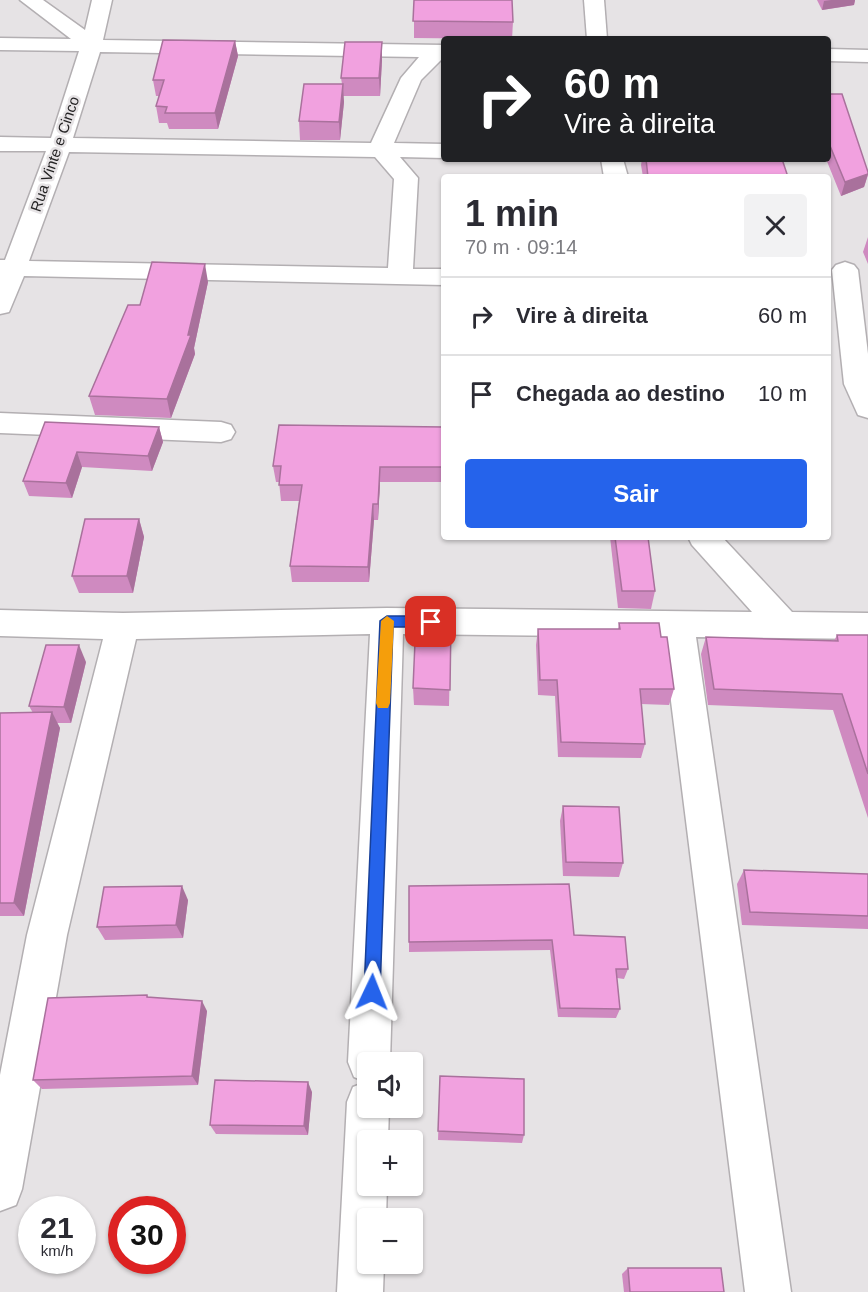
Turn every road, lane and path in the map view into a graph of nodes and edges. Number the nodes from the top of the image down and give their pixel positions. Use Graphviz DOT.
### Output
graph roads {
  1 [pos="30,0"];
  2 [pos="102,0"];
  3 [pos="594,0"];
  4 [pos="597,36"];
  5 [pos="0,44"];
  6 [pos="92,45"];
  7 [pos="440,50"];
  8 [pos="831,55"];
  9 [pos="868,56"];
  10 [pos="61,143"];
  11 [pos="0,144"];
  12 [pos="380,149"];
  13 [pos="441,151"];
  14 [pos="7,268"];
  15 [pos="845,270"];
  16 [pos="400,276"];
  17 [pos="441,277"];
  18 [pos="0,306"];
  19 [pos="868,408"];
  20 [pos="0,423"];
  21 [pos="221,432"];
  22 [pos="706,540"];
  23 [pos="387,621"];
  24 [pos="0,623"];
  25 [pos="678,624"];
  26 [pos="784,625"];
  27 [pos="123,626"];
  28 [pos="868,626"];
  29 [pos="369,1052"];
  30 [pos="367,1118"];
  31 [pos="0,1190"];
  32 [pos="360,1292"];
  33 [pos="768,1292"];
  1 -- 6 [label="street"];
  2 -- 6 [label="street, Rua Vinte e Cinco"];
  3 -- 4 [label="street"];
  5 -- 6 [label="street"];
  6 -- 7 [label="street"];
  6 -- 10 [label="street, Rua Vinte e Cinco"];
  7 -- 12 [label="street"];
  8 -- 9 [label="street"];
  10 -- 11 [label="street"];
  10 -- 12 [label="street"];
  10 -- 14 [label="street, Rua Vinte e Cinco"];
  12 -- 13 [label="street"];
  12 -- 16 [label="street"];
  14 -- 16 [label="street"];
  14 -- 18 [label="street, Rua Vinte e Cinco"];
  15 -- 19 [label="street"];
  16 -- 17 [label="street"];
  20 -- 21 [label="street"];
  22 -- 26 [label="street"];
  23 -- 25 [label="street"];
  23 -- 27 [label="street"];
  23 -- 29 [label="street"];
  24 -- 27 [label="street"];
  25 -- 26 [label="street"];
  25 -- 33 [label="street"];
  26 -- 28 [label="street"];
  27 -- 31 [label="street"];
  30 -- 32 [label="street"];
}
